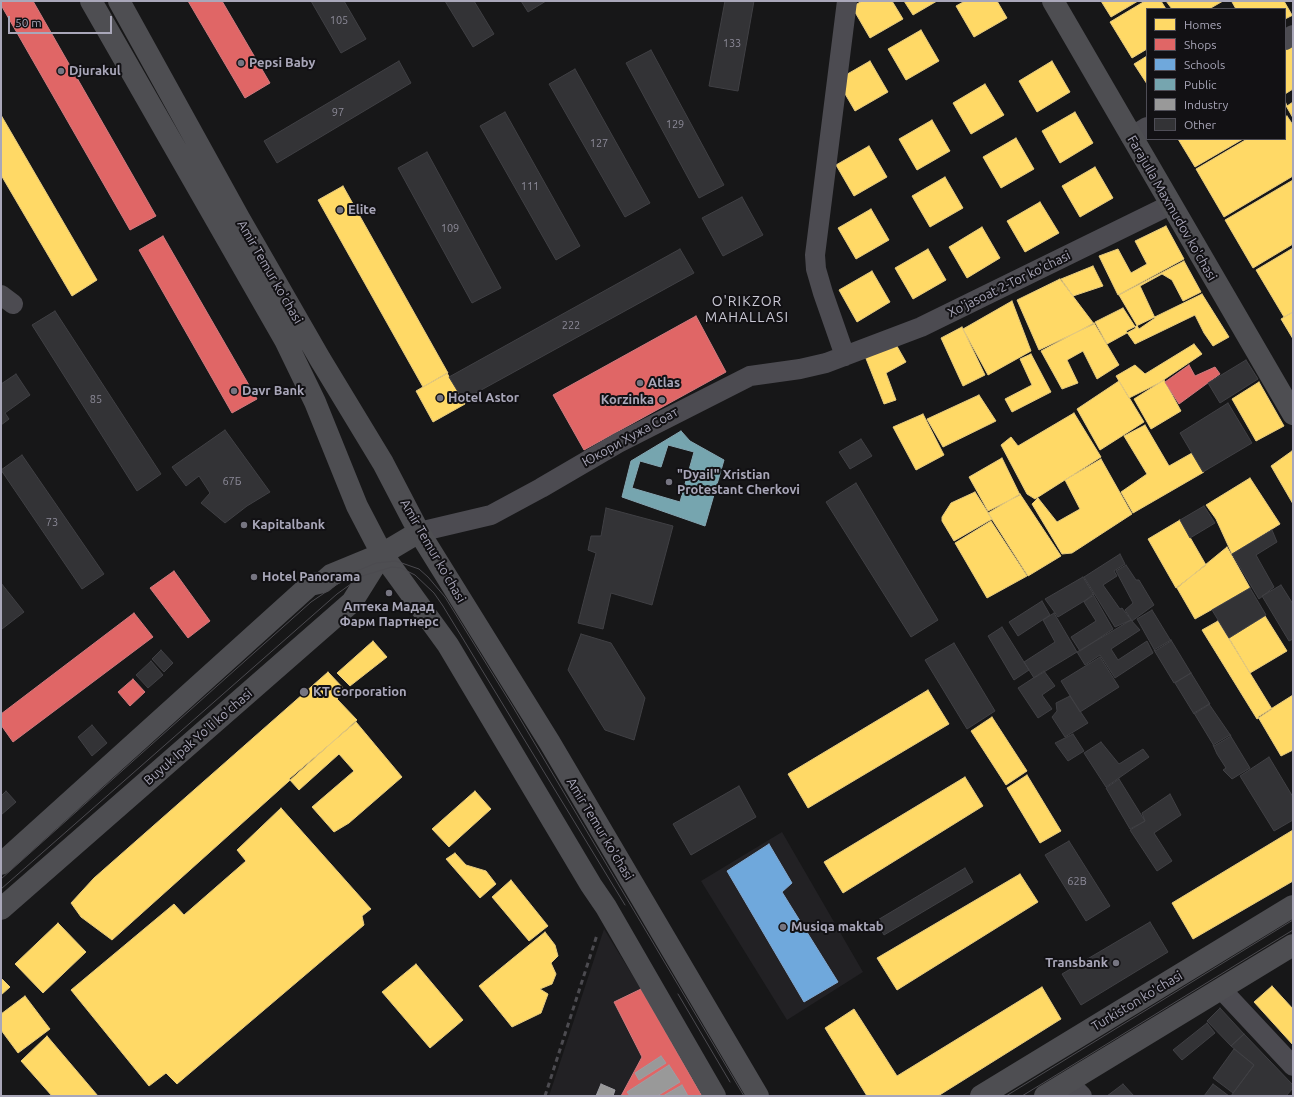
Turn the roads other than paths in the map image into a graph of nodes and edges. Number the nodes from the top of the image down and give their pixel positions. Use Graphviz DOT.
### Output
graph roads {
  1 [pos="91,1"];
  2 [pos="119,1"];
  3 [pos="846,1"];
  4 [pos="1053,1"];
  5 [pos="1139,132"];
  6 [pos="1170,205"];
  7 [pos="845,356"];
  8 [pos="1293,414"];
  9 [pos="419,532"];
  10 [pos="382,554"];
  11 [pos="1,864"];
  12 [pos="1293,906"];
  13 [pos="1,909"];
  14 [pos="1293,945"];
  15 [pos="1221,988"];
  16 [pos="1293,1066"];
  17 [pos="1075,1089"];
  18 [pos="715,1096"];
  19 [pos="758,1096"];
  20 [pos="981,1096"];
  21 [pos="1045,1096"];
  1 -- 10 [label="main road, Amir Temur ko'chasi"];
  2 -- 9 [label="main road, Amir Temur ko'chasi"];
  3 -- 7 [label="street"];
  4 -- 5 [label="main road, Farajulla Maxmudov ko'chasi"];
  5 -- 6 [label="main road, Farajulla Maxmudov ko'chasi"];
  6 -- 7 [label="street, Xo'jasoat 2-Tor ko'chasi"];
  6 -- 8 [label="main road, Farajulla Maxmudov ko'chasi"];
  7 -- 9 [label="street, Юкори Хужа Соат"];
  9 -- 10 [label="main road, Buyuk Ipak Yo'li ko'chasi"];
  9 -- 19 [label="main road, Amir Temur ko'chasi"];
  10 -- 11 [label="main road, Buyuk Ipak Yo'li ko'chasi"];
  10 -- 13 [label="main road, Buyuk Ipak Yo'li ko'chasi"];
  10 -- 18 [label="main road, Amir Temur ko'chasi"];
  12 -- 20 [label="main road, Turkiston ko'chasi"];
  14 -- 15 [label="main road"];
  15 -- 16 [label="street"];
  15 -- 17 [label="main road"];
  17 -- 21 [label="main road"];
}
